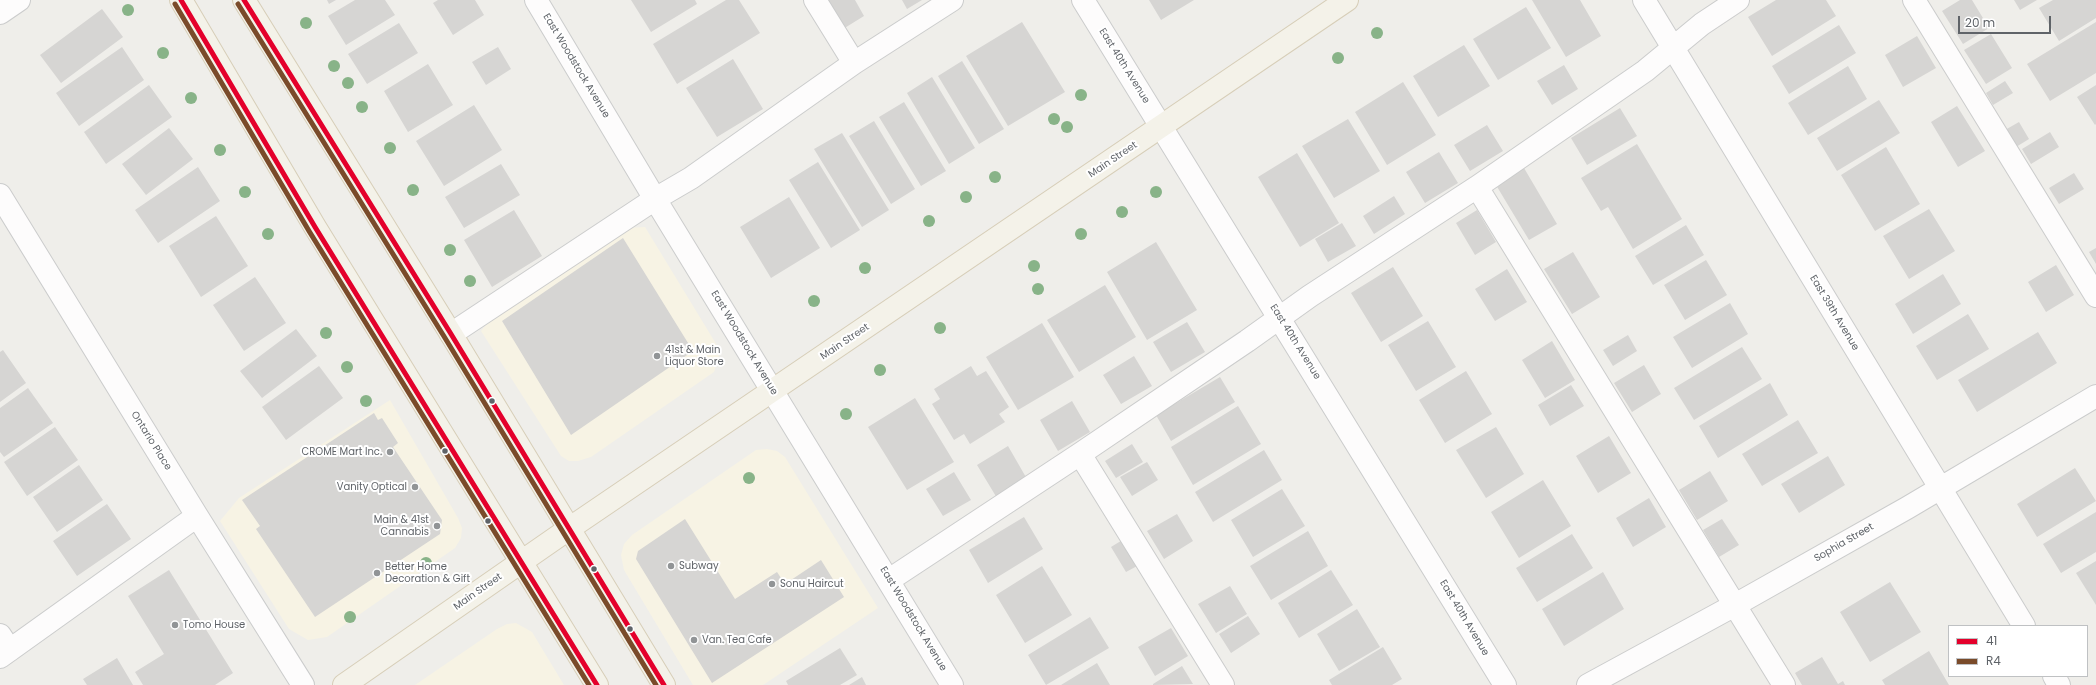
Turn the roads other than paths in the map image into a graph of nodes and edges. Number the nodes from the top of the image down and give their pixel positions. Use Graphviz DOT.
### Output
graph roads {
  1 [pos="19,0"];
  2 [pos="181,0"];
  3 [pos="244,0"];
  4 [pos="536,0"];
  5 [pos="815,0"];
  6 [pos="952,0"];
  7 [pos="1083,0"];
  8 [pos="1347,0"];
  9 [pos="1644,0"];
  10 [pos="1738,0"];
  11 [pos="1914,0"];
  12 [pos="0,13"];
  13 [pos="1673,48"];
  14 [pos="854,63"];
  15 [pos="1162,127"];
  16 [pos="1477,186"];
  17 [pos="0,195"];
  18 [pos="655,199"];
  19 [pos="2096,296"];
  20 [pos="1279,317"];
  21 [pos="451,334"];
  22 [pos="773,391"];
  23 [pos="2096,396"];
  24 [pos="1080,454"];
  25 [pos="1940,488"];
  26 [pos="196,516"];
  27 [pos="570,528"];
  28 [pos="521,562"];
  29 [pos="889,580"];
  30 [pos="1735,605"];
  31 [pos="2023,625"];
  32 [pos="3,647"];
  33 [pos="303,685"];
  34 [pos="344,685"];
  35 [pos="597,685"];
  36 [pos="664,685"];
  37 [pos="952,685"];
  38 [pos="1223,685"];
  39 [pos="1505,685"];
  40 [pos="1588,685"];
  41 [pos="1784,685"];
  1 -- 12 [label="street"];
  2 -- 28 [label="main road"];
  3 -- 21 [label="main road"];
  4 -- 18 [label="street, East Woodstock Avenue"];
  5 -- 14 [label="street"];
  6 -- 14 [label="street"];
  7 -- 15 [label="street, East 40th Avenue"];
  8 -- 15 [label="main road, Main Street"];
  9 -- 13 [label="street, East 39th Avenue"];
  10 -- 13 [label="street"];
  11 -- 19 [label="street"];
  13 -- 16 [label="street"];
  13 -- 25 [label="street, East 39th Avenue"];
  14 -- 18 [label="street"];
  15 -- 20 [label="street, East 40th Avenue"];
  15 -- 22 [label="main road, Main Street"];
  16 -- 20 [label="street"];
  16 -- 30 [label="street"];
  17 -- 26 [label="street, Ontario Place"];
  18 -- 21 [label="street"];
  18 -- 22 [label="street, East Woodstock Avenue"];
  20 -- 24 [label="street"];
  20 -- 39 [label="street, East 40th Avenue"];
  21 -- 27 [label="main road"];
  22 -- 27 [label="main road, Main Street"];
  22 -- 29 [label="street, East Woodstock Avenue"];
  23 -- 25 [label="street, Sophia Street"];
  24 -- 29 [label="street"];
  24 -- 38 [label="street"];
  25 -- 30 [label="street, Sophia Street"];
  25 -- 31 [label="street, East 39th Avenue"];
  26 -- 32 [label="street"];
  26 -- 33 [label="street, Ontario Place"];
  27 -- 28 [label="main road, Main Street"];
  27 -- 36 [label="main road"];
  28 -- 34 [label="main road, Main Street"];
  28 -- 35 [label="main road"];
  29 -- 37 [label="street, East Woodstock Avenue"];
  30 -- 40 [label="street, Sophia Street"];
  30 -- 41 [label="street"];
}
